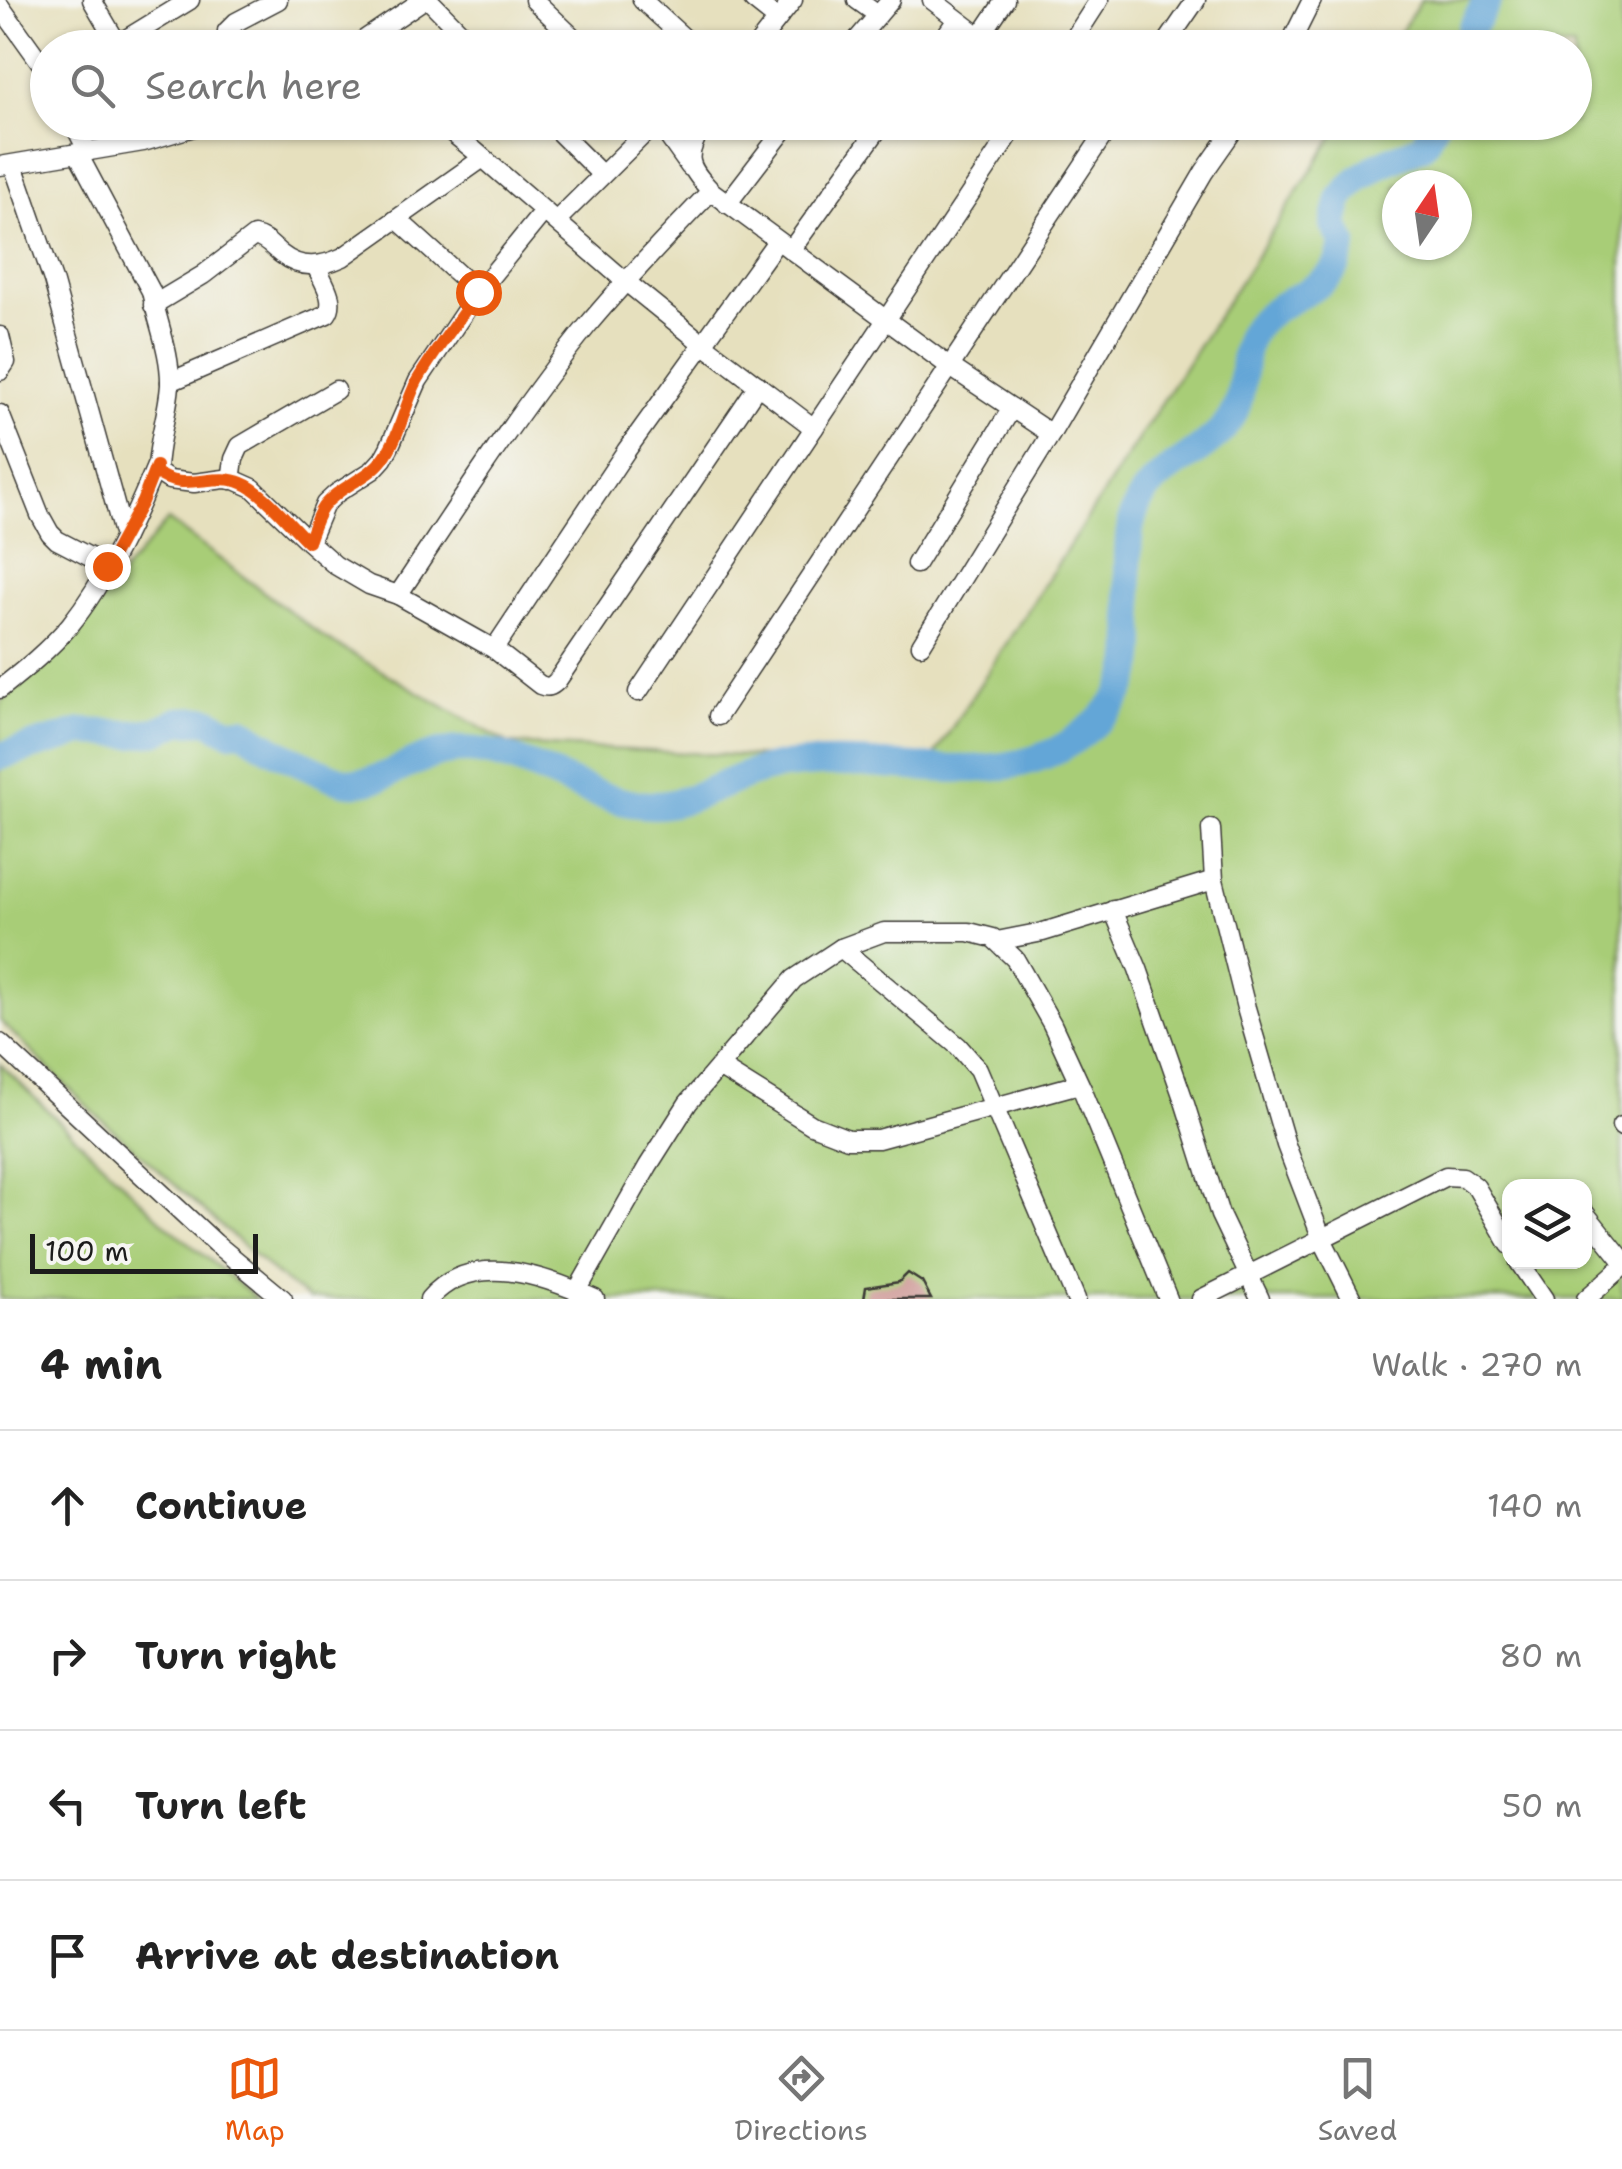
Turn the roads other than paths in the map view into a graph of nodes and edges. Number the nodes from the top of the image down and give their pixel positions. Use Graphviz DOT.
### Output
graph roads {
  1 [pos="92,0"];
  2 [pos="190,0"];
  3 [pos="278,0"];
  4 [pos="427,0"];
  5 [pos="534,0"];
  6 [pos="642,0"];
  7 [pos="753,0"];
  8 [pos="793,0"];
  9 [pos="858,0"];
  10 [pos="890,0"];
  11 [pos="932,0"];
  12 [pos="1005,0"];
  13 [pos="1099,0"];
  14 [pos="1196,0"];
  15 [pos="1312,0"];
  16 [pos="0,6"];
  17 [pos="878,15"];
  18 [pos="778,19"];
  19 [pos="956,20"];
  20 [pos="110,30"];
  21 [pos="144,30"];
  22 [pos="228,30"];
  23 [pos="383,30"];
  24 [pos="458,30"];
  25 [pos="565,30"];
  26 [pos="675,30"];
  27 [pos="769,30"];
  28 [pos="865,30"];
  29 [pos="949,30"];
  30 [pos="970,30"];
  31 [pos="992,30"];
  32 [pos="1080,30"];
  33 [pos="1175,30"];
  34 [pos="1297,30"];
  35 [pos="30,46"];
  36 [pos="79,140"];
  37 [pos="126,140"];
  38 [pos="462,140"];
  39 [pos="567,140"];
  40 [pos="639,140"];
  41 [pos="670,140"];
  42 [pos="696,140"];
  43 [pos="776,140"];
  44 [pos="869,140"];
  45 [pos="1006,140"];
  46 [pos="1097,140"];
  47 [pos="1226,140"];
  48 [pos="83,153"];
  49 [pos="484,158"];
  50 [pos="5,162"];
  51 [pos="690,168"];
  52 [pos="602,176"];
  53 [pos="711,191"];
  54 [pos="727,204"];
  55 [pos="550,216"];
  56 [pos="397,219"];
  57 [pos="784,246"];
  58 [pos="316,266"];
  59 [pos="625,281"];
  60 [pos="478,292"];
  61 [pos="153,305"];
  62 [pos="886,320"];
  63 [pos="0,336"];
  64 [pos="703,344"];
  65 [pos="949,366"];
  66 [pos="0,372"];
  67 [pos="170,382"];
  68 [pos="758,385"];
  69 [pos="336,390"];
  70 [pos="1012,408"];
  71 [pos="0,414"];
  72 [pos="814,428"];
  73 [pos="1051,434"];
  74 [pos="156,466"];
  75 [pos="231,480"];
  76 [pos="124,537"];
  77 [pos="308,542"];
  78 [pos="916,564"];
  79 [pos="107,566"];
  80 [pos="398,595"];
  81 [pos="920,644"];
  82 [pos="494,649"];
  83 [pos="0,689"];
  84 [pos="638,692"];
  85 [pos="718,716"];
  86 [pos="1211,829"];
  87 [pos="1214,880"];
  88 [pos="1113,910"];
  89 [pos="996,941"];
  90 [pos="840,948"];
  91 [pos="0,1042"];
  92 [pos="718,1067"];
  93 [pos="1079,1084"];
  94 [pos="995,1108"];
  95 [pos="1592,1223"];
  96 [pos="1502,1231"];
  97 [pos="1322,1239"];
  98 [pos="1622,1263"];
  99 [pos="1524,1269"];
  100 [pos="1248,1276"];
  101 [pos="586,1295"];
  102 [pos="283,1299"];
  103 [pos="429,1299"];
  104 [pos="1076,1299"];
  105 [pos="1168,1299"];
  106 [pos="1201,1299"];
  107 [pos="1260,1299"];
  108 [pos="1352,1299"];
  109 [pos="1544,1299"];
  110 [pos="1586,1299"];
  1 -- 20 [label="street"];
  2 -- 21 [label="street"];
  3 -- 22 [label="street"];
  4 -- 23 [label="street"];
  4 -- 24 [label="street"];
  5 -- 25 [label="street"];
  6 -- 26 [label="street"];
  7 -- 18 [label="street"];
  8 -- 18 [label="street"];
  9 -- 17 [label="street"];
  10 -- 17 [label="street"];
  11 -- 19 [label="street"];
  12 -- 31 [label="street"];
  13 -- 32 [label="street"];
  14 -- 33 [label="street"];
  15 -- 34 [label="street"];
  16 -- 35 [label="street"];
  17 -- 28 [label="street"];
  18 -- 27 [label="street"];
  19 -- 29 [label="street"];
  19 -- 30 [label="street"];
  36 -- 48 [label="street"];
  37 -- 48 [label="street"];
  38 -- 49 [label="street"];
  39 -- 52 [label="street"];
  40 -- 52 [label="street"];
  41 -- 51 [label="street"];
  42 -- 51 [label="street"];
  43 -- 54 [label="street"];
  44 -- 57 [label="street"];
  45 -- 62 [label="street"];
  46 -- 65 [label="street"];
  47 -- 73 [label="street"];
  48 -- 50 [label="street"];
  48 -- 61 [label="street"];
  49 -- 55 [label="street"];
  49 -- 56 [label="street"];
  50 -- 76 [label="street"];
  51 -- 53 [label="street"];
  52 -- 55 [label="street"];
  53 -- 54 [label="street"];
  53 -- 59 [label="street"];
  54 -- 57 [label="street"];
  55 -- 59 [label="street"];
  55 -- 60 [label="street"];
  56 -- 58 [label="street"];
  56 -- 60 [label="street"];
  57 -- 62 [label="street"];
  57 -- 64 [label="street"];
  58 -- 61 [label="street"];
  58 -- 67 [label="street"];
  59 -- 64 [label="street"];
  59 -- 80 [label="street"];
  60 -- 77 [label="street"];
  61 -- 67 [label="street"];
  62 -- 65 [label="street"];
  62 -- 72 [label="street"];
  63 -- 66 [label="street"];
  64 -- 68 [label="street"];
  64 -- 82 [label="street"];
  65 -- 70 [label="street"];
  65 -- 85 [label="street"];
  67 -- 74 [label="street"];
  68 -- 72 [label="street"];
  68 -- 82 [label="street"];
  69 -- 75 [label="street"];
  70 -- 73 [label="street"];
  70 -- 78 [label="street"];
  71 -- 79 [label="street"];
  72 -- 84 [label="street"];
  73 -- 81 [label="street"];
  74 -- 75 [label="street"];
  74 -- 76 [label="street"];
  75 -- 77 [label="street"];
  76 -- 79 [label="street"];
  77 -- 80 [label="street"];
  79 -- 83 [label="street"];
  80 -- 82 [label="street"];
  86 -- 87 [label="street"];
  87 -- 88 [label="street"];
  87 -- 97 [label="street"];
  88 -- 89 [label="street"];
  88 -- 100 [label="street"];
  89 -- 90 [label="street"];
  89 -- 93 [label="street"];
  90 -- 92 [label="street"];
  90 -- 94 [label="street"];
  91 -- 102 [label="street"];
  92 -- 94 [label="street"];
  92 -- 101 [label="street"];
  93 -- 94 [label="street"];
  93 -- 105 [label="street"];
  94 -- 104 [label="street"];
  95 -- 98 [label="street"];
  96 -- 97 [label="street"];
  97 -- 100 [label="street"];
  97 -- 108 [label="street"];
  98 -- 110 [label="street"];
  99 -- 109 [label="street"];
  100 -- 106 [label="street"];
  100 -- 107 [label="street"];
  101 -- 103 [label="street"];
}
